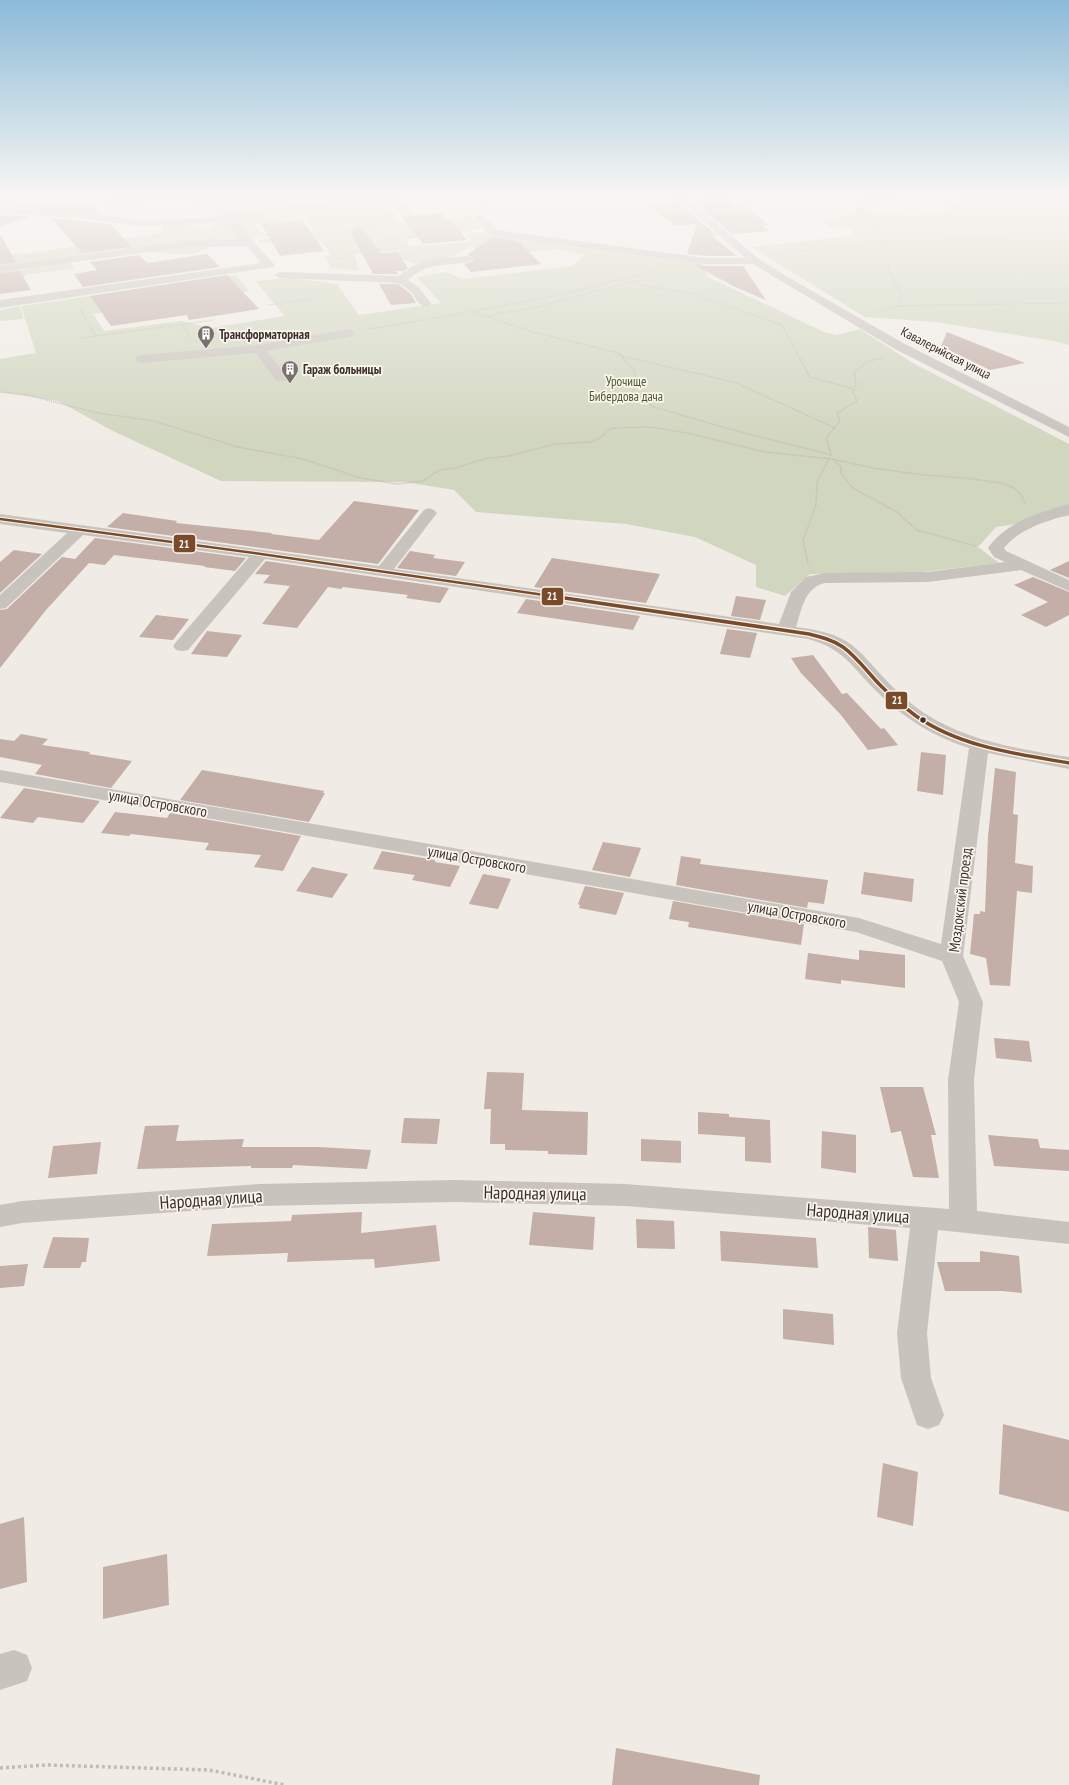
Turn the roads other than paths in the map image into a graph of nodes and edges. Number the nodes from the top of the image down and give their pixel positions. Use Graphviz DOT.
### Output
graph roads {
  1 [pos="174,278"];
  2 [pos="360,278"];
  3 [pos="783,278"];
  4 [pos="401,280"];
  5 [pos="426,303"];
  6 [pos="0,304"];
  7 [pos="348,333"];
  8 [pos="259,349"];
  9 [pos="142,359"];
  10 [pos="281,378"];
  11 [pos="1069,433"];
  12 [pos="1069,509"];
  13 [pos="429,513"];
  14 [pos="0,519"];
  15 [pos="79,530"];
  16 [pos="261,554"];
  17 [pos="1023,565"];
  18 [pos="384,571"];
  19 [pos="1069,586"];
  20 [pos="0,604"];
  21 [pos="786,630"];
  22 [pos="182,646"];
  23 [pos="979,744"];
  24 [pos="1069,763"];
  25 [pos="0,776"];
  26 [pos="951,956"];
  27 [pos="0,1216"];
  28 [pos="925,1218"];
  29 [pos="963,1221"];
  30 [pos="1069,1233"];
  31 [pos="928,1415"];
  1 -- 6 [label="street"];
  2 -- 4 [label="street"];
  3 -- 11 [label="street, Кавалерийская улица"];
  4 -- 5 [label="street"];
  7 -- 8 [label="street"];
  8 -- 9 [label="street"];
  8 -- 10 [label="street"];
  12 -- 17 [label="street"];
  13 -- 18 [label="street"];
  14 -- 15 [label="street"];
  15 -- 16 [label="street"];
  15 -- 20 [label="street"];
  16 -- 18 [label="street"];
  16 -- 22 [label="street"];
  17 -- 19 [label="street"];
  17 -- 21 [label="street"];
  18 -- 21 [label="street"];
  21 -- 23 [label="street"];
  23 -- 24 [label="street"];
  23 -- 26 [label="street, Моздокский проезд"];
  25 -- 26 [label="street, улица Островского"];
  26 -- 29 [label="street, Моздокский проезд"];
  27 -- 28 [label="street, Народная улица"];
  28 -- 29 [label="street, Народная улица"];
  28 -- 31 [label="street"];
  29 -- 30 [label="street, Народная улица"];
}
